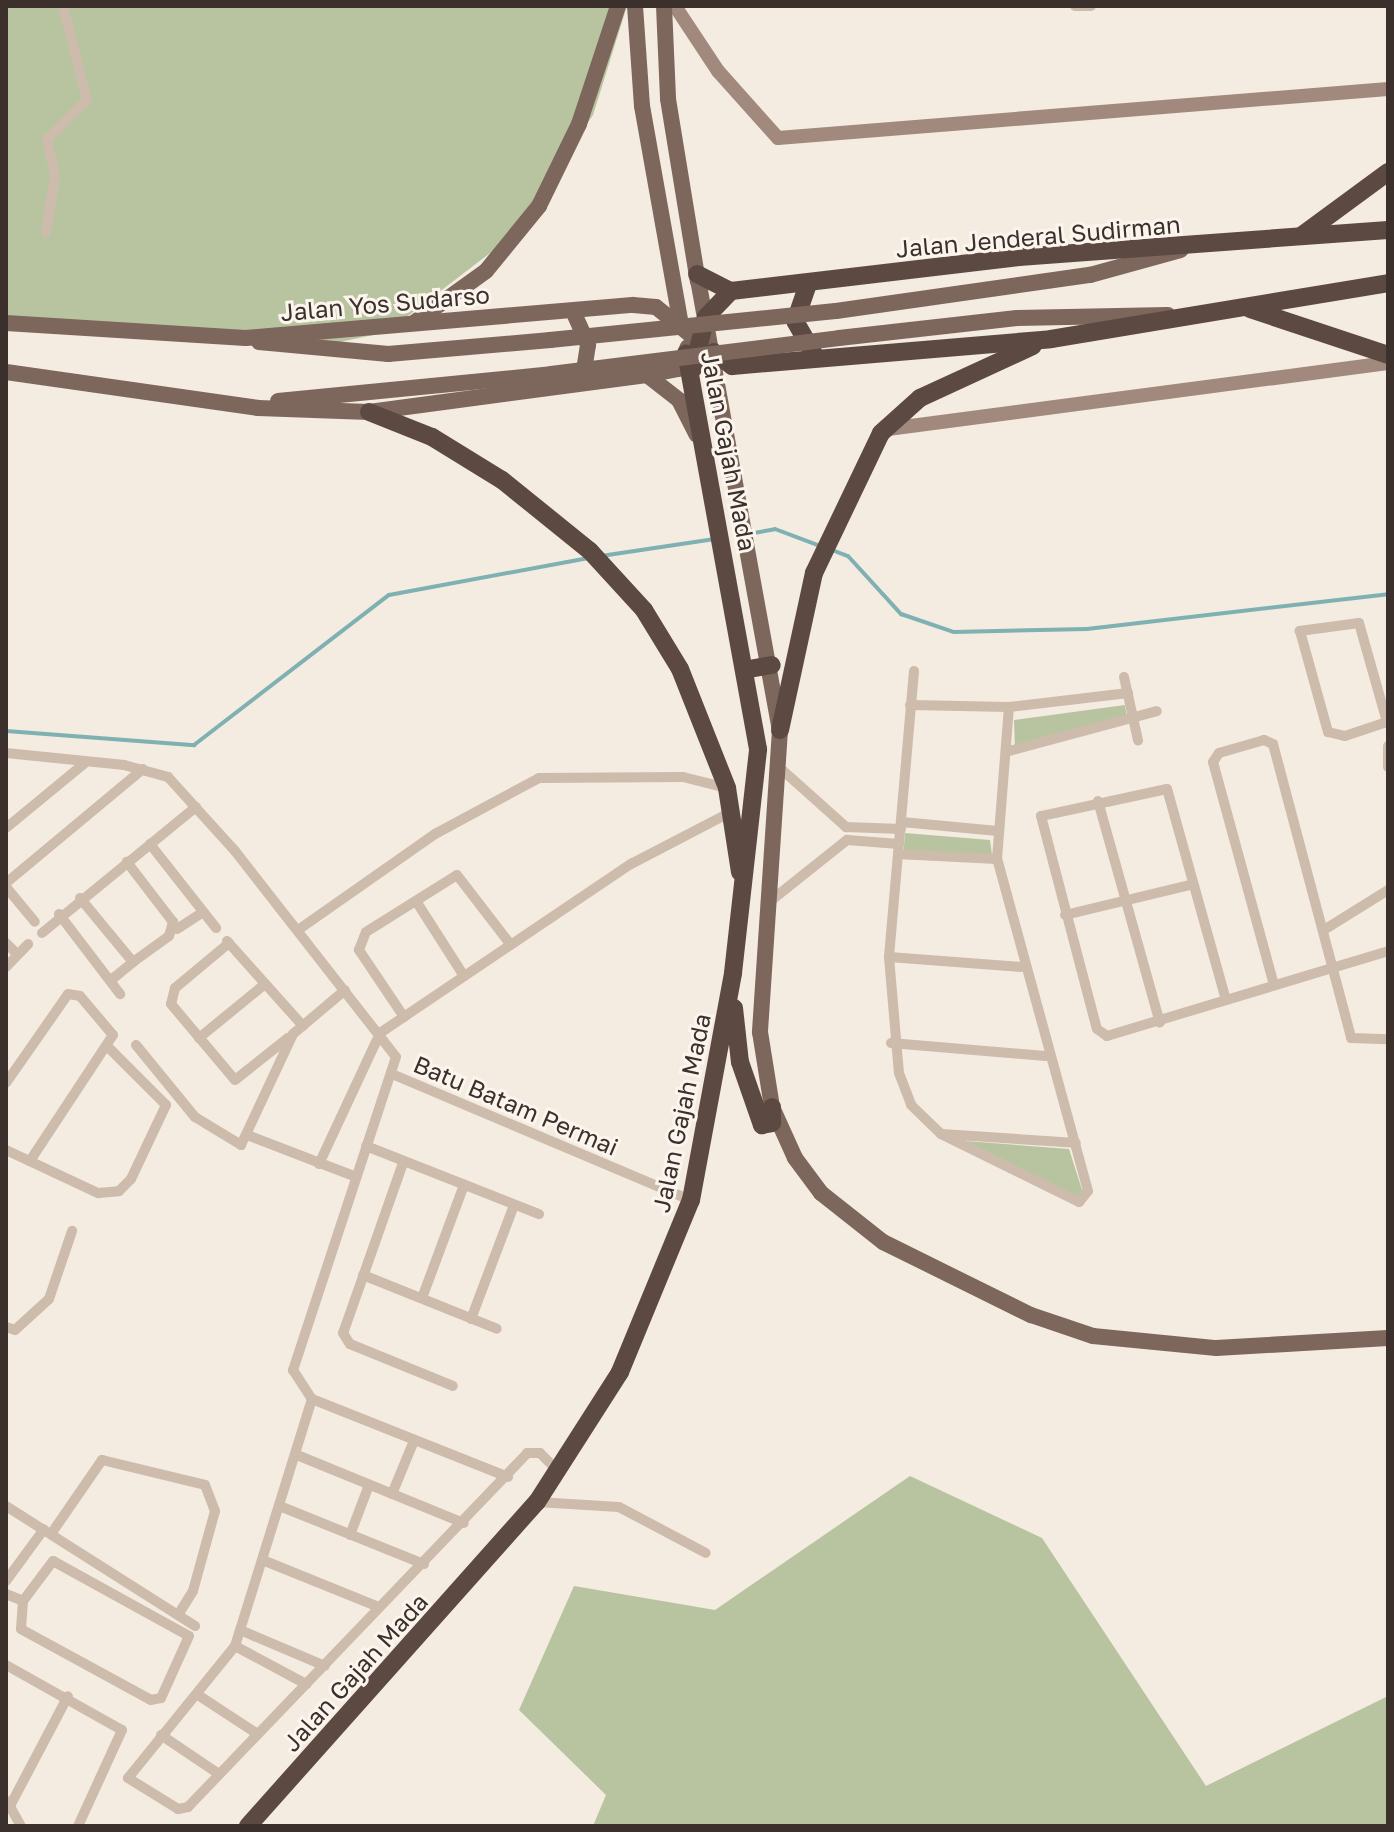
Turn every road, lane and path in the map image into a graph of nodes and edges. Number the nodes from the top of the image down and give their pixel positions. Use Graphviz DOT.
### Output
graph roads {
  1 [pos="63,6"];
  2 [pos="618,6"];
  3 [pos="635,6"];
  4 [pos="664,6"];
  5 [pos="675,6"];
  6 [pos="1075,6"];
  7 [pos="1091,6"];
  8 [pos="1388,89"];
  9 [pos="1388,172"];
  10 [pos="1388,230"];
  11 [pos="46,232"];
  12 [pos="1292,241"];
  13 [pos="1198,245"];
  14 [pos="697,274"];
  15 [pos="1388,283"];
  16 [pos="808,284"];
  17 [pos="731,291"];
  18 [pos="676,302"];
  19 [pos="1244,308"];
  20 [pos="573,311"];
  21 [pos="1186,317"];
  22 [pos="680,320"];
  23 [pos="6,323"];
  24 [pos="406,326"];
  25 [pos="246,338"];
  26 [pos="699,338"];
  27 [pos="1051,339"];
  28 [pos="1388,355"];
  29 [pos="820,357"];
  30 [pos="1388,363"];
  31 [pos="6,372"];
  32 [pos="647,375"];
  33 [pos="580,383"];
  34 [pos="264,409"];
  35 [pos="369,412"];
  36 [pos="881,433"];
  37 [pos="702,448"];
  38 [pos="772,665"];
  39 [pos="749,669"];
  40 [pos="914,671"];
  41 [pos="1124,677"];
  42 [pos="1128,693"];
  43 [pos="910,705"];
  44 [pos="1009,707"];
  45 [pos="1157,711"];
  46 [pos="1131,717"];
  47 [pos="1387,722"];
  48 [pos="780,730"];
  49 [pos="1138,740"];
  50 [pos="1388,746"];
  51 [pos="1009,751"];
  52 [pos="6,753"];
  53 [pos="86,762"];
  54 [pos="1388,767"];
  55 [pos="780,768"];
  56 [pos="143,769"];
  57 [pos="727,788"];
  58 [pos="1098,801"];
  59 [pos="196,807"];
  60 [pos="731,812"];
  61 [pos="902,826"];
  62 [pos="7,827"];
  63 [pos="846,827"];
  64 [pos="998,831"];
  65 [pos="847,840"];
  66 [pos="150,844"];
  67 [pos="899,849"];
  68 [pos="997,859"];
  69 [pos="127,862"];
  70 [pos="6,885"];
  71 [pos="1190,885"];
  72 [pos="1388,890"];
  73 [pos="80,898"];
  74 [pos="773,899"];
  75 [pos="1128,900"];
  76 [pos="416,901"];
  77 [pos="741,911"];
  78 [pos="203,912"];
  79 [pos="59,914"];
  80 [pos="1065,915"];
  81 [pos="35,922"];
  82 [pos="216,928"];
  83 [pos="1327,928"];
  84 [pos="177,929"];
  85 [pos="298,930"];
  86 [pos="42,933"];
  87 [pos="6,943"];
  88 [pos="28,944"];
  89 [pos="511,945"];
  90 [pos="1388,951"];
  91 [pos="17,954"];
  92 [pos="889,957"];
  93 [pos="133,962"];
  94 [pos="1334,963"];
  95 [pos="6,967"];
  96 [pos="1021,967"];
  97 [pos="733,973"];
  98 [pos="464,976"];
  99 [pos="111,980"];
  100 [pos="265,984"];
  101 [pos="1274,985"];
  102 [pos="345,990"];
  103 [pos="120,994"];
  104 [pos="1226,1000"];
  105 [pos="404,1017"];
  106 [pos="1160,1023"];
  107 [pos="303,1026"];
  108 [pos="380,1033"];
  109 [pos="293,1034"];
  110 [pos="199,1038"];
  111 [pos="1388,1039"];
  112 [pos="891,1043"];
  113 [pos="136,1045"];
  114 [pos="110,1049"];
  115 [pos="1045,1056"];
  116 [pos="392,1074"];
  117 [pos="6,1083"];
  118 [pos="772,1107"];
  119 [pos="941,1134"];
  120 [pos="250,1136"];
  121 [pos="1076,1143"];
  122 [pos="366,1146"];
  123 [pos="6,1150"];
  124 [pos="30,1161"];
  125 [pos="403,1163"];
  126 [pos="319,1164"];
  127 [pos="356,1177"];
  128 [pos="464,1185"];
  129 [pos="691,1200"];
  130 [pos="514,1205"];
  131 [pos="539,1214"];
  132 [pos="72,1231"];
  133 [pos="363,1275"];
  134 [pos="422,1298"];
  135 [pos="471,1319"];
  136 [pos="497,1329"];
  137 [pos="9,1331"];
  138 [pos="1388,1338"];
  139 [pos="453,1386"];
  140 [pos="312,1399"];
  141 [pos="413,1443"];
  142 [pos="297,1455"];
  143 [pos="558,1471"];
  144 [pos="508,1477"];
  145 [pos="369,1485"];
  146 [pos="392,1494"];
  147 [pos="537,1502"];
  148 [pos="6,1506"];
  149 [pos="282,1507"];
  150 [pos="464,1523"];
  151 [pos="47,1532"];
  152 [pos="350,1535"];
  153 [pos="706,1553"];
  154 [pos="265,1561"];
  155 [pos="424,1564"];
  156 [pos="6,1581"];
  157 [pos="6,1594"];
  158 [pos="23,1601"];
  159 [pos="379,1607"];
  160 [pos="178,1615"];
  161 [pos="195,1626"];
  162 [pos="240,1630"];
  163 [pos="235,1646"];
  164 [pos="325,1666"];
  165 [pos="8,1669"];
  166 [pos="306,1684"];
  167 [pos="198,1695"];
  168 [pos="68,1696"];
  169 [pos="256,1733"];
  170 [pos="161,1735"];
  171 [pos="216,1772"];
  172 [pos="8,1803"];
  173 [pos="21,1826"];
  174 [pos="78,1826"];
  175 [pos="248,1826"];
  1 -- 11 [label="street"];
  2 -- 24 [label="main road"];
  3 -- 18 [label="main road, Jalan Gajah Mada"];
  4 -- 14 [label="main road"];
  5 -- 8 [label="street"];
  6 -- 7 [label="street"];
  9 -- 12 [label="highway"];
  10 -- 12 [label="highway, Jalan Jenderal Sudirman"];
  12 -- 13 [label="highway, Jalan Jenderal Sudirman"];
  13 -- 16 [label="highway, Jalan Jenderal Sudirman"];
  13 -- 25 [label="main road, bridge"];
  14 -- 17 [label="highway"];
  14 -- 26 [label="main road"];
  15 -- 19 [label="highway"];
  16 -- 17 [label="highway, Jalan Jenderal Sudirman"];
  16 -- 29 [label="highway"];
  17 -- 26 [label="highway"];
  18 -- 22 [label="main road, Jalan Gajah Mada"];
  18 -- 26 [label="main road"];
  19 -- 21 [label="highway"];
  19 -- 28 [label="highway"];
  20 -- 22 [label="main road, Jalan Yos Sudarso"];
  20 -- 24 [label="main road, Jalan Yos Sudarso"];
  20 -- 33 [label="main road"];
  21 -- 27 [label="highway"];
  21 -- 34 [label="main road, bridge"];
  22 -- 26 [label="main road, Jalan Gajah Mada"];
  23 -- 25 [label="main road, Jalan Yos Sudarso"];
  24 -- 25 [label="main road, Jalan Yos Sudarso"];
  26 -- 29 [label="highway"];
  26 -- 32 [label="main road"];
  26 -- 37 [label="highway, Jalan Gajah Mada"];
  26 -- 38 [label="main road, Jalan Gajah Mada"];
  27 -- 29 [label="highway"];
  27 -- 36 [label="highway"];
  30 -- 36 [label="street"];
  31 -- 34 [label="main road"];
  32 -- 33 [label="main road"];
  32 -- 37 [label="main road"];
  33 -- 35 [label="main road"];
  34 -- 35 [label="main road"];
  35 -- 57 [label="highway"];
  36 -- 48 [label="highway"];
  37 -- 39 [label="highway, Jalan Gajah Mada"];
  38 -- 39 [label="highway"];
  38 -- 48 [label="main road, Jalan Gajah Mada"];
  39 -- 77 [label="highway, Jalan Gajah Mada"];
  40 -- 43 [label="street"];
  41 -- 42 [label="street"];
  42 -- 44 [label="street"];
  42 -- 46 [label="street"];
  43 -- 44 [label="street"];
  43 -- 61 [label="street"];
  44 -- 51 [label="street"];
  45 -- 46 [label="street"];
  46 -- 49 [label="street"];
  46 -- 51 [label="street"];
  47 -- 47 [label="street"];
  48 -- 55 [label="main road, Jalan Gajah Mada"];
  50 -- 54 [label="street"];
  51 -- 64 [label="street"];
  52 -- 53 [label="street"];
  53 -- 56 [label="street"];
  53 -- 62 [label="street"];
  55 -- 63 [label="street"];
  55 -- 74 [label="main road, Jalan Gajah Mada"];
  56 -- 59 [label="street"];
  56 -- 70 [label="street"];
  57 -- 60 [label="highway"];
  57 -- 85 [label="street"];
  58 -- 71 [label="street"];
  58 -- 75 [label="street"];
  58 -- 80 [label="street"];
  59 -- 66 [label="street"];
  59 -- 85 [label="street"];
  60 -- 77 [label="highway"];
  60 -- 89 [label="street"];
  61 -- 63 [label="street"];
  61 -- 64 [label="street"];
  61 -- 67 [label="street"];
  63 -- 65 [label="street"];
  64 -- 68 [label="street"];
  65 -- 67 [label="street"];
  65 -- 74 [label="street"];
  66 -- 69 [label="street"];
  66 -- 78 [label="street"];
  67 -- 68 [label="street"];
  67 -- 92 [label="street"];
  68 -- 96 [label="street"];
  69 -- 73 [label="street"];
  69 -- 84 [label="street"];
  70 -- 81 [label="street"];
  71 -- 75 [label="street"];
  71 -- 104 [label="street"];
  72 -- 83 [label="street"];
  73 -- 79 [label="street"];
  73 -- 93 [label="street"];
  74 -- 118 [label="main road, Jalan Gajah Mada"];
  75 -- 80 [label="street"];
  75 -- 106 [label="street"];
  76 -- 89 [label="street"];
  76 -- 98 [label="street"];
  76 -- 105 [label="street"];
  77 -- 97 [label="highway, Jalan Gajah Mada"];
  78 -- 82 [label="street"];
  78 -- 84 [label="street"];
  79 -- 86 [label="street"];
  79 -- 99 [label="street"];
  80 -- 106 [label="street"];
  83 -- 94 [label="street"];
  83 -- 101 [label="street"];
  84 -- 93 [label="street"];
  85 -- 102 [label="street"];
  87 -- 91 [label="street"];
  88 -- 91 [label="street"];
  89 -- 98 [label="street"];
  90 -- 94 [label="street"];
  91 -- 95 [label="street"];
  92 -- 96 [label="street"];
  92 -- 112 [label="street"];
  93 -- 99 [label="street"];
  94 -- 101 [label="street"];
  94 -- 111 [label="street"];
  96 -- 115 [label="street"];
  97 -- 118 [label="highway"];
  97 -- 129 [label="highway, Jalan Gajah Mada"];
  98 -- 105 [label="street"];
  99 -- 103 [label="street"];
  100 -- 107 [label="street"];
  100 -- 110 [label="street"];
  100 -- 110 [label="street"];
  101 -- 104 [label="street"];
  102 -- 107 [label="street"];
  102 -- 108 [label="street"];
  104 -- 106 [label="street"];
  105 -- 108 [label="street"];
  107 -- 109 [label="street"];
  108 -- 116 [label="street"];
  108 -- 126 [label="street"];
  109 -- 110 [label="street"];
  109 -- 120 [label="street"];
  112 -- 115 [label="street"];
  112 -- 119 [label="street"];
  113 -- 120 [label="street"];
  114 -- 117 [label="street"];
  114 -- 124 [label="street"];
  114 -- 124 [label="street"];
  115 -- 121 [label="street"];
  116 -- 122 [label="street, Batu Batam Permai"];
  116 -- 129 [label="street, Batu Batam Permai"];
  118 -- 138 [label="main road, Jalan Gajah Mada"];
  119 -- 121 [label="street"];
  119 -- 121 [label="street"];
  120 -- 126 [label="street"];
  122 -- 125 [label="street"];
  122 -- 127 [label="street, Batu Batam Permai"];
  123 -- 124 [label="street"];
  125 -- 128 [label="street"];
  125 -- 133 [label="street"];
  126 -- 127 [label="street"];
  127 -- 140 [label="street, Batu Batam Permai"];
  128 -- 130 [label="street"];
  128 -- 134 [label="street"];
  129 -- 143 [label="highway, Jalan Gajah Mada"];
  130 -- 131 [label="street"];
  130 -- 135 [label="street"];
  132 -- 137 [label="street"];
  133 -- 134 [label="street"];
  133 -- 139 [label="street"];
  134 -- 135 [label="street"];
  135 -- 136 [label="street"];
  140 -- 141 [label="street"];
  140 -- 142 [label="street"];
  141 -- 144 [label="street"];
  141 -- 146 [label="street"];
  142 -- 145 [label="street"];
  142 -- 149 [label="street"];
  143 -- 144 [label="street"];
  143 -- 147 [label="highway, Jalan Gajah Mada"];
  144 -- 150 [label="street"];
  145 -- 146 [label="street"];
  145 -- 152 [label="street"];
  146 -- 150 [label="street"];
  147 -- 153 [label="street"];
  147 -- 175 [label="highway, Jalan Gajah Mada"];
  148 -- 151 [label="street"];
  149 -- 152 [label="street"];
  149 -- 154 [label="street"];
  150 -- 155 [label="street"];
  151 -- 156 [label="street"];
  151 -- 160 [label="street"];
  151 -- 160 [label="street"];
  152 -- 155 [label="street"];
  154 -- 159 [label="street"];
  154 -- 162 [label="street"];
  155 -- 159 [label="street"];
  157 -- 158 [label="street"];
  158 -- 158 [label="street"];
  159 -- 164 [label="street"];
  160 -- 161 [label="street"];
  162 -- 163 [label="street"];
  162 -- 164 [label="street"];
  163 -- 166 [label="street"];
  163 -- 167 [label="street"];
  164 -- 166 [label="street"];
  165 -- 168 [label="street"];
  166 -- 169 [label="street"];
  167 -- 169 [label="street"];
  167 -- 170 [label="street"];
  168 -- 172 [label="street"];
  168 -- 174 [label="street"];
  169 -- 171 [label="street"];
  170 -- 171 [label="street"];
  170 -- 171 [label="street"];
  172 -- 173 [label="street"];
}
